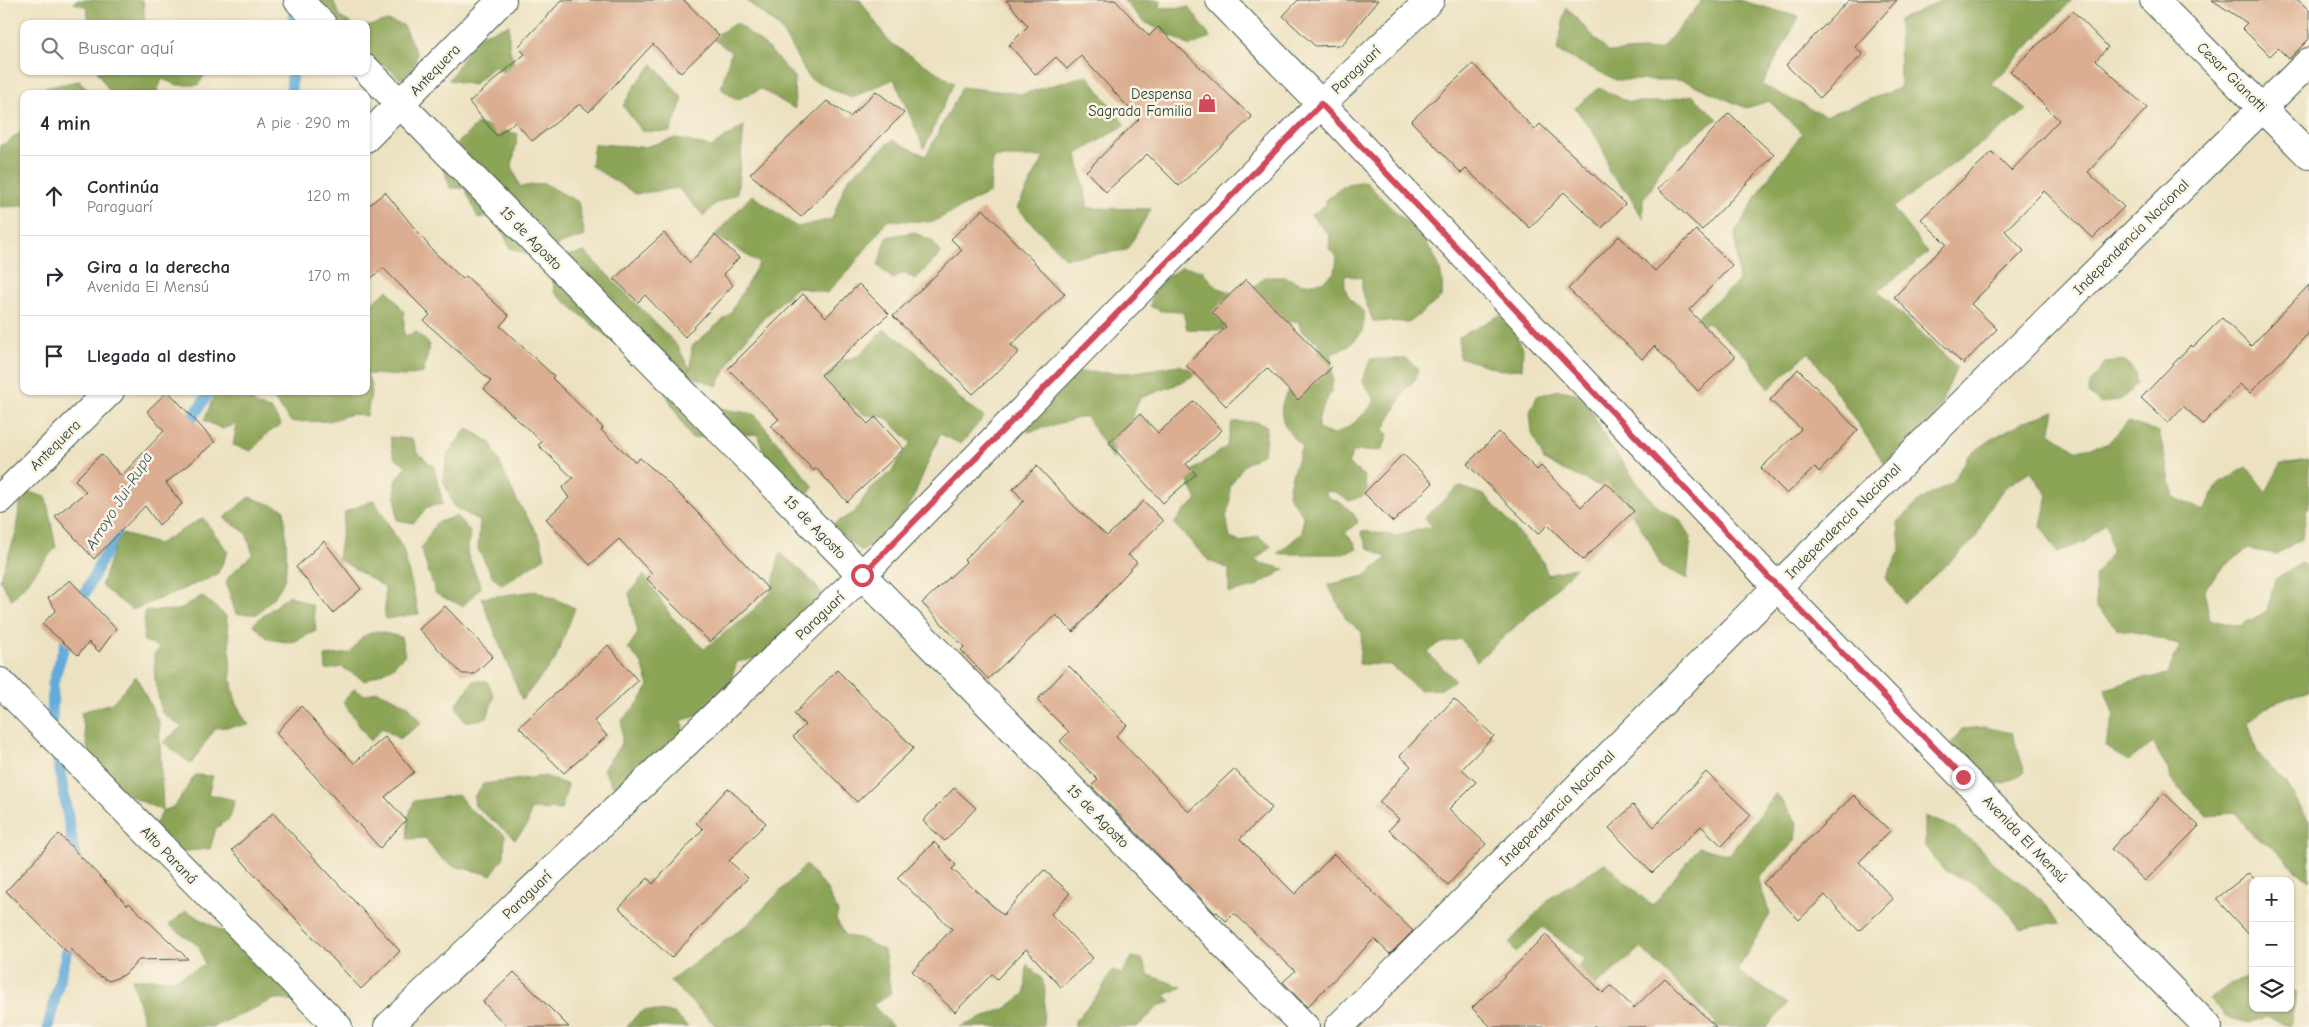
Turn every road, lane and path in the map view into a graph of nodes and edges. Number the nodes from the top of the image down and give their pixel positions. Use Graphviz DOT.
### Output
graph roads {
  1 [pos="298,0"];
  2 [pos="502,0"];
  3 [pos="1220,0"];
  4 [pos="1430,0"];
  5 [pos="2154,0"];
  6 [pos="318,20"];
  7 [pos="2309,62"];
  8 [pos="370,73"];
  9 [pos="401,104"];
  10 [pos="1321,104"];
  11 [pos="2263,108"];
  12 [pos="370,134"];
  13 [pos="2309,155"];
  14 [pos="106,395"];
  15 [pos="0,499"];
  16 [pos="862,575"];
  17 [pos="1777,586"];
  18 [pos="0,682"];
  19 [pos="338,1027"];
  20 [pos="388,1027"];
  21 [pos="1305,1027"];
  22 [pos="1338,1027"];
  23 [pos="2208,1027"];
  1 -- 6 [label="street"];
  2 -- 9 [label="street, Antequera"];
  3 -- 10 [label="street, Avenida El Mensú"];
  4 -- 10 [label="street, Paraguarí"];
  5 -- 11 [label="street, Cesar Gianotti"];
  7 -- 11 [label="street, Independencia Nacional"];
  8 -- 9 [label="street, 15 de Agosto"];
  9 -- 12 [label="street, Antequera"];
  9 -- 16 [label="street, 15 de Agosto"];
  10 -- 16 [label="street, Paraguarí"];
  10 -- 17 [label="street, Avenida El Mensú"];
  11 -- 13 [label="street, Cesar Gianotti"];
  11 -- 17 [label="street, Independencia Nacional"];
  14 -- 15 [label="street, Antequera"];
  16 -- 20 [label="street, Paraguarí"];
  16 -- 21 [label="street, 15 de Agosto"];
  17 -- 22 [label="street, Independencia Nacional"];
  17 -- 23 [label="street, Avenida El Mensú"];
  18 -- 19 [label="street, Alto Paraná"];
}
